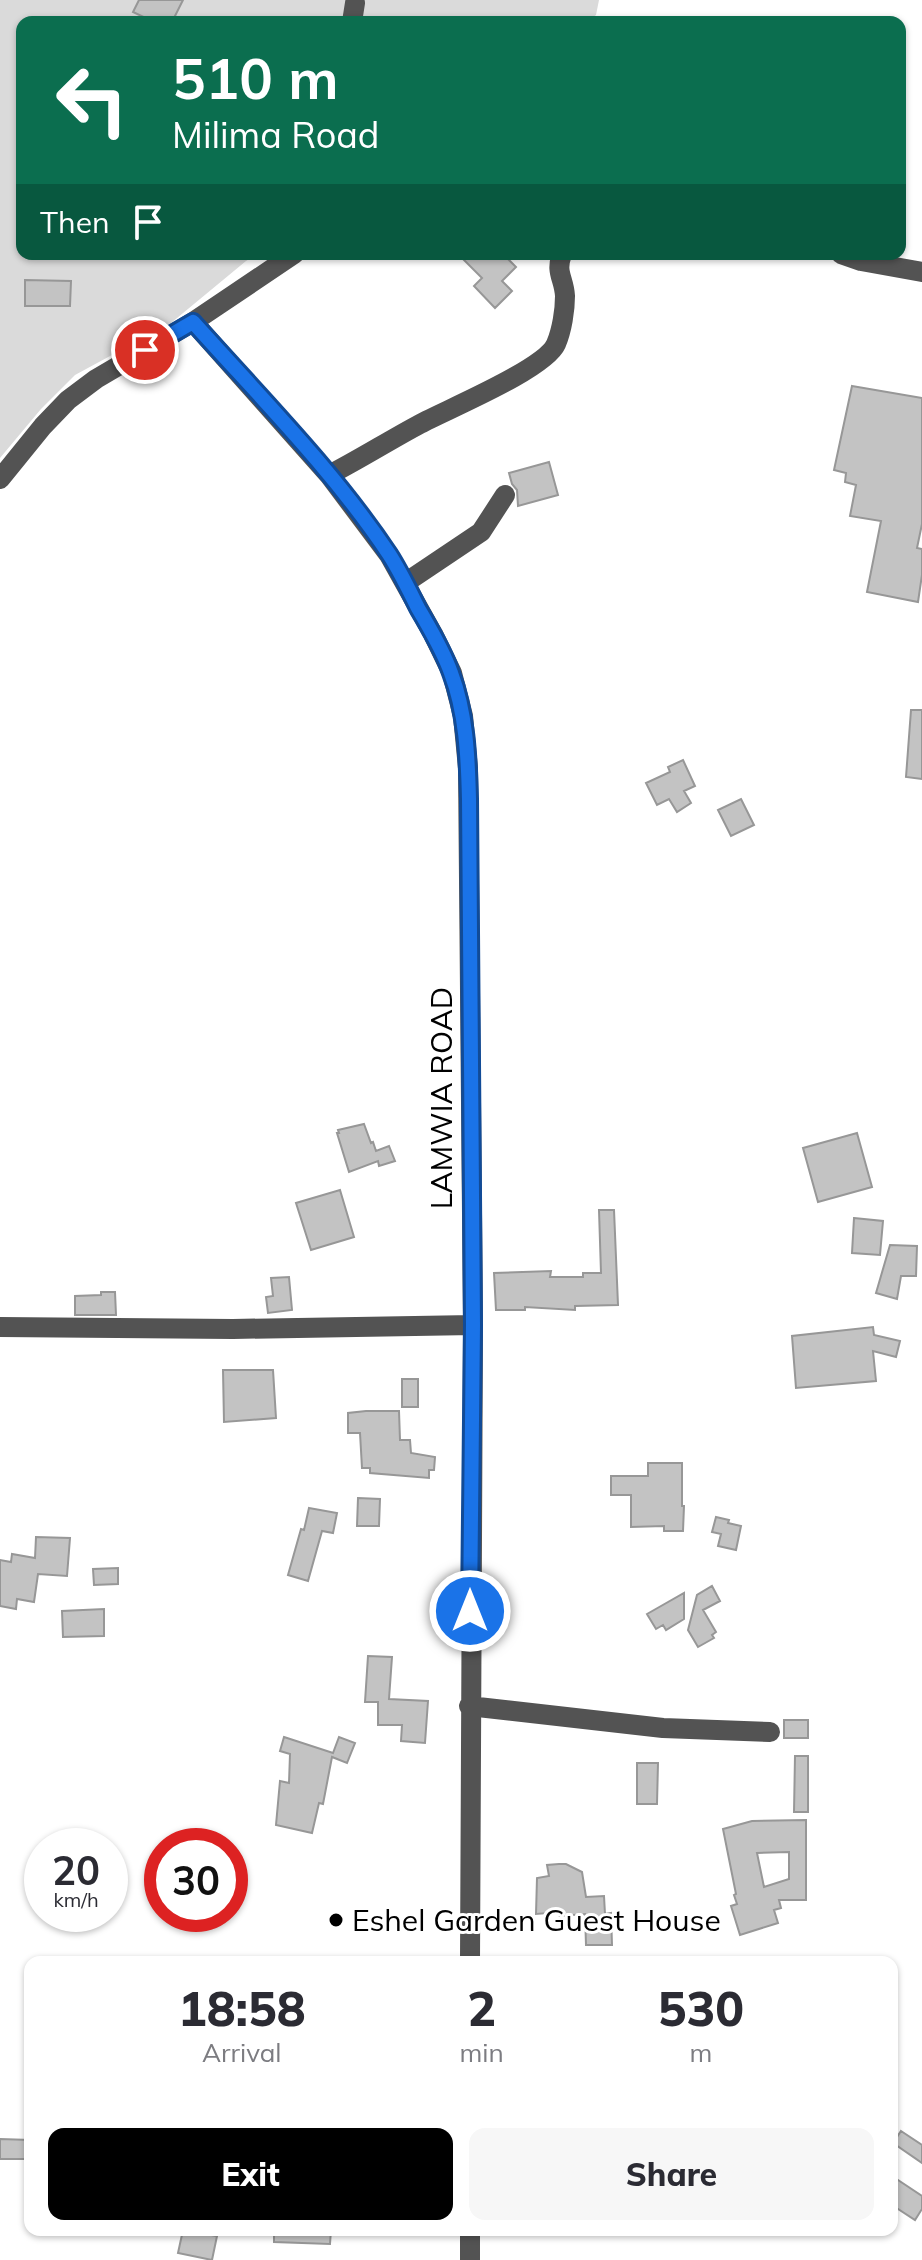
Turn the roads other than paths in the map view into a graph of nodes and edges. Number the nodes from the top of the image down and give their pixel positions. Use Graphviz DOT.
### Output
graph roads {
  1 [pos="285,260"];
  2 [pos="560,260"];
  3 [pos="858,260"];
  4 [pos="922,272"];
  5 [pos="193,322"];
  6 [pos="329,475"];
  7 [pos="0,479"];
  8 [pos="505,495"];
  9 [pos="405,583"];
  10 [pos="473,1325"];
  11 [pos="0,1327"];
  12 [pos="469,1706"];
  13 [pos="770,1732"];
  14 [pos="470,1956"];
  15 [pos="470,2236"];
  16 [pos="470,2260"];
  1 -- 5 [label="street"];
  2 -- 6 [label="street"];
  3 -- 4 [label="street"];
  5 -- 6 [label="street, LAMWIA ROAD"];
  5 -- 7 [label="street"];
  6 -- 9 [label="street, LAMWIA ROAD"];
  8 -- 9 [label="street"];
  9 -- 10 [label="street, LAMWIA ROAD"];
  10 -- 11 [label="street"];
  10 -- 12 [label="street, LAMWIA ROAD"];
  12 -- 13 [label="street"];
  12 -- 14 [label="street, LAMWIA ROAD"];
  15 -- 16 [label="street"];
}
